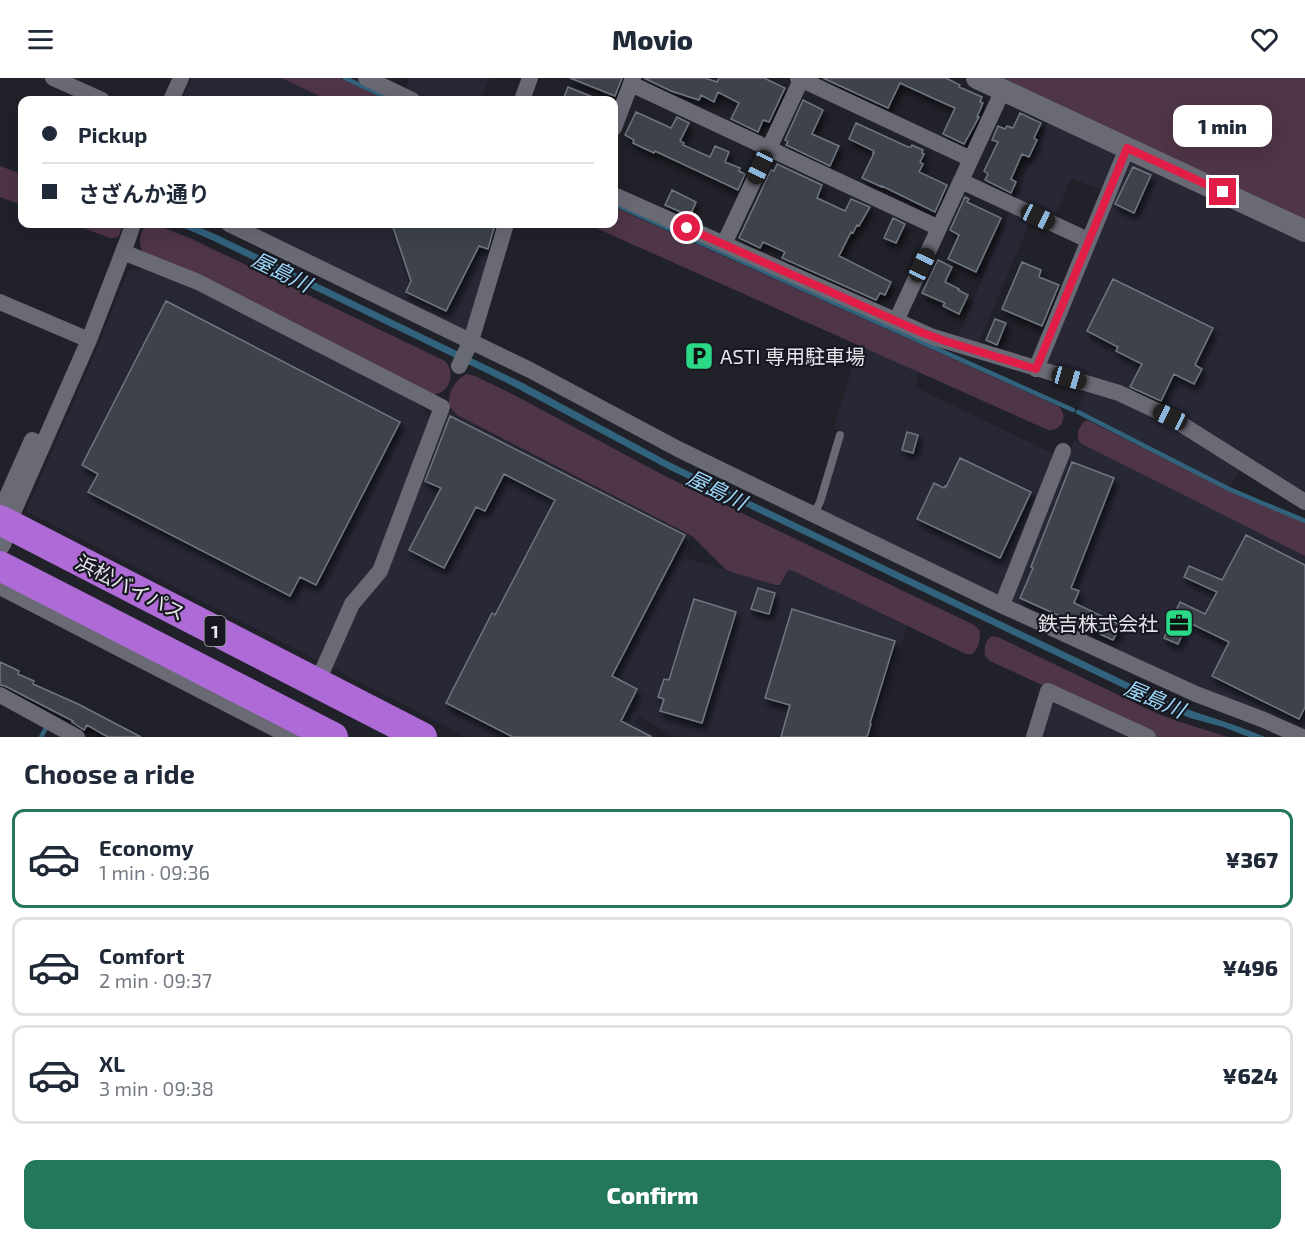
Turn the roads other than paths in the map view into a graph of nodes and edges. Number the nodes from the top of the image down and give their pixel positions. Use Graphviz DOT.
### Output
graph roads {
  1 [pos="53,78"];
  2 [pos="181,78"];
  3 [pos="366,78"];
  4 [pos="530,78"];
  5 [pos="801,78"];
  6 [pos="977,78"];
  7 [pos="632,81"];
  8 [pos="1004,90"];
  9 [pos="93,96"];
  10 [pos="173,96"];
  11 [pos="404,96"];
  12 [pos="523,96"];
  13 [pos="618,118"];
  14 [pos="769,148"];
  15 [pos="1127,148"];
  16 [pos="971,159"];
  17 [pos="961,181"];
  18 [pos="618,197"];
  19 [pos="131,228"];
  20 [pos="237,228"];
  21 [pos="505,228"];
  22 [pos="939,228"];
  23 [pos="1305,231"];
  24 [pos="1089,240"];
  25 [pos="724,244"];
  26 [pos="123,252"];
  27 [pos="0,302"];
  28 [pos="896,321"];
  29 [pos="89,340"];
  30 [pos="469,345"];
  31 [pos="459,366"];
  32 [pos="1036,369"];
  33 [pos="840,435"];
  34 [pos="43,445"];
  35 [pos="1063,451"];
  36 [pos="1305,502"];
  37 [pos="814,514"];
  38 [pos="3,532"];
  39 [pos="0,587"];
  40 [pos="1002,605"];
  41 [pos="317,683"];
  42 [pos="0,695"];
  43 [pos="51,731"];
  44 [pos="292,732"];
  45 [pos="77,737"];
  46 [pos="333,737"];
  47 [pos="422,737"];
  48 [pos="1034,737"];
  49 [pos="1148,737"];
  50 [pos="1302,737"];
  1 -- 9 [label="street"];
  2 -- 10 [label="street"];
  3 -- 11 [label="street"];
  4 -- 12 [label="street"];
  5 -- 14 [label="street"];
  5 -- 16 [label="street"];
  6 -- 8 [label="street"];
  7 -- 13 [label="street"];
  7 -- 14 [label="street"];
  8 -- 15 [label="street"];
  8 -- 16 [label="street"];
  14 -- 22 [label="street"];
  14 -- 25 [label="street"];
  15 -- 23 [label="street"];
  15 -- 24 [label="street"];
  16 -- 17 [label="street"];
  17 -- 22 [label="street"];
  17 -- 24 [label="street"];
  18 -- 25 [label="street"];
  19 -- 26 [label="street"];
  20 -- 30 [label="street"];
  21 -- 30 [label="street"];
  22 -- 28 [label="street"];
  24 -- 32 [label="street"];
  25 -- 28 [label="street"];
  26 -- 29 [label="street"];
  26 -- 41 [label="street"];
  27 -- 29 [label="street"];
  28 -- 32 [label="street"];
  29 -- 34 [label="street"];
  30 -- 31 [label="street"];
  30 -- 37 [label="street"];
  32 -- 36 [label="street"];
  33 -- 37 [label="lane"];
  34 -- 38 [label="street"];
  34 -- 38 [label="street"];
  35 -- 40 [label="street"];
  37 -- 40 [label="street"];
  38 -- 41 [label="highway, 浜松バイパス / 1"];
  38 -- 44 [label="highway, 浜松バイパス / 1"];
  39 -- 44 [label="street"];
  40 -- 50 [label="street"];
  41 -- 47 [label="highway, 浜松バイパス / 1"];
  42 -- 43 [label="street"];
  43 -- 45 [label="street"];
  44 -- 46 [label="highway, 浜松バイパス / 1"];
  48 -- 49 [label="street"];
}
